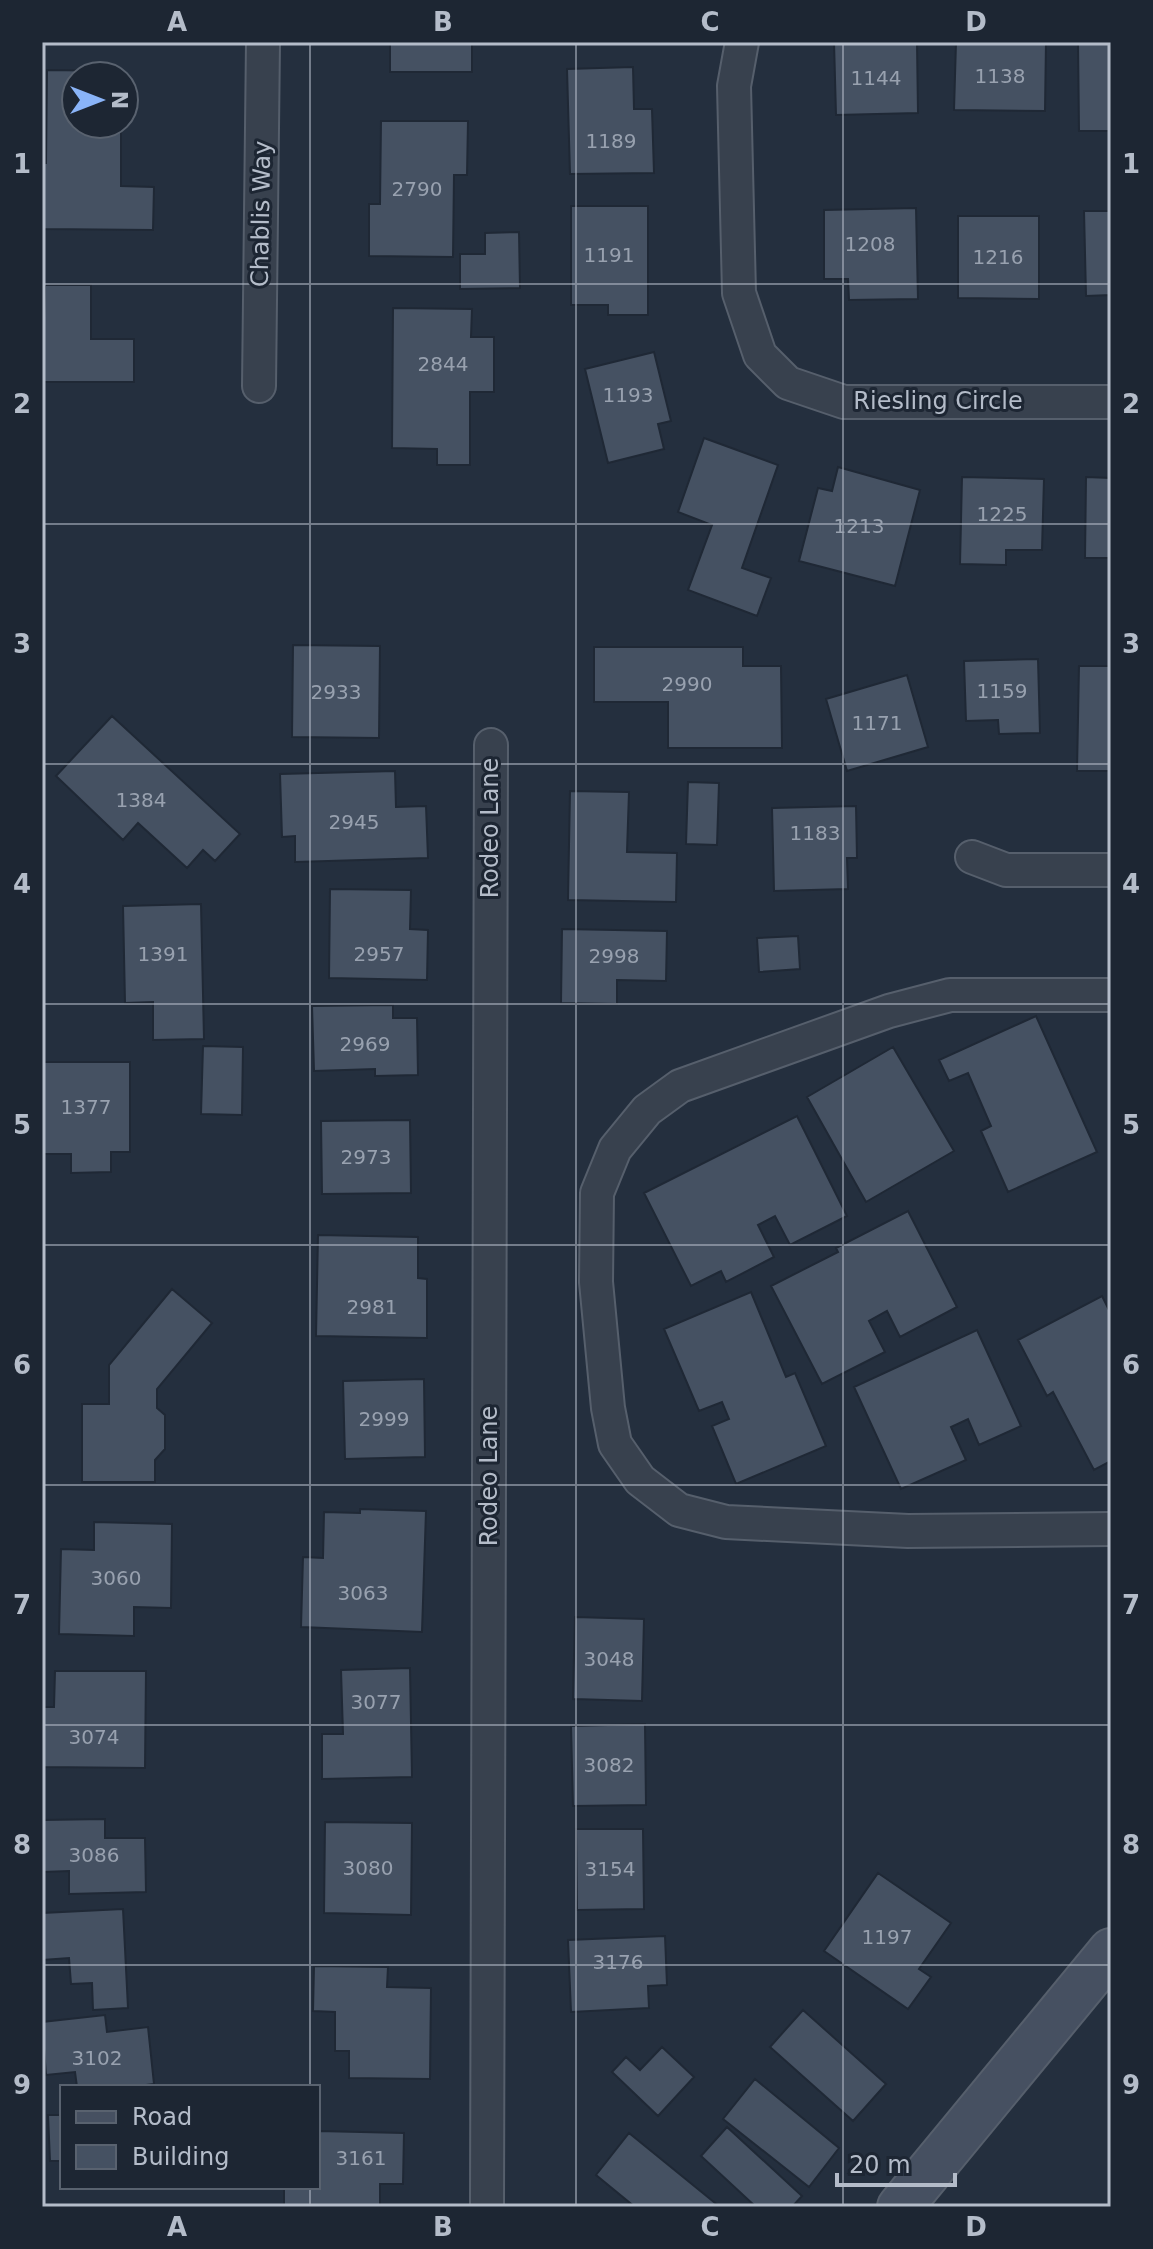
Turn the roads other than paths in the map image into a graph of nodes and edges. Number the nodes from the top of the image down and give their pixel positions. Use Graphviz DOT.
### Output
graph roads {
  1 [pos="263,42"];
  2 [pos="742,42"];
  3 [pos="259,386"];
  4 [pos="1111,402"];
  5 [pos="491,745"];
  6 [pos="972,857"];
  7 [pos="1111,870"];
  8 [pos="1111,995"];
  9 [pos="1111,1529"];
  10 [pos="1111,1951"];
  11 [pos="487,2207"];
  12 [pos="900,2207"];
  1 -- 3 [label="street, Chablis Way"];
  2 -- 4 [label="street, Riesling Circle"];
  5 -- 11 [label="street, Rodeo Lane"];
  6 -- 7 [label="street"];
  8 -- 9 [label="street"];
  10 -- 12 [label="main road"];
}
